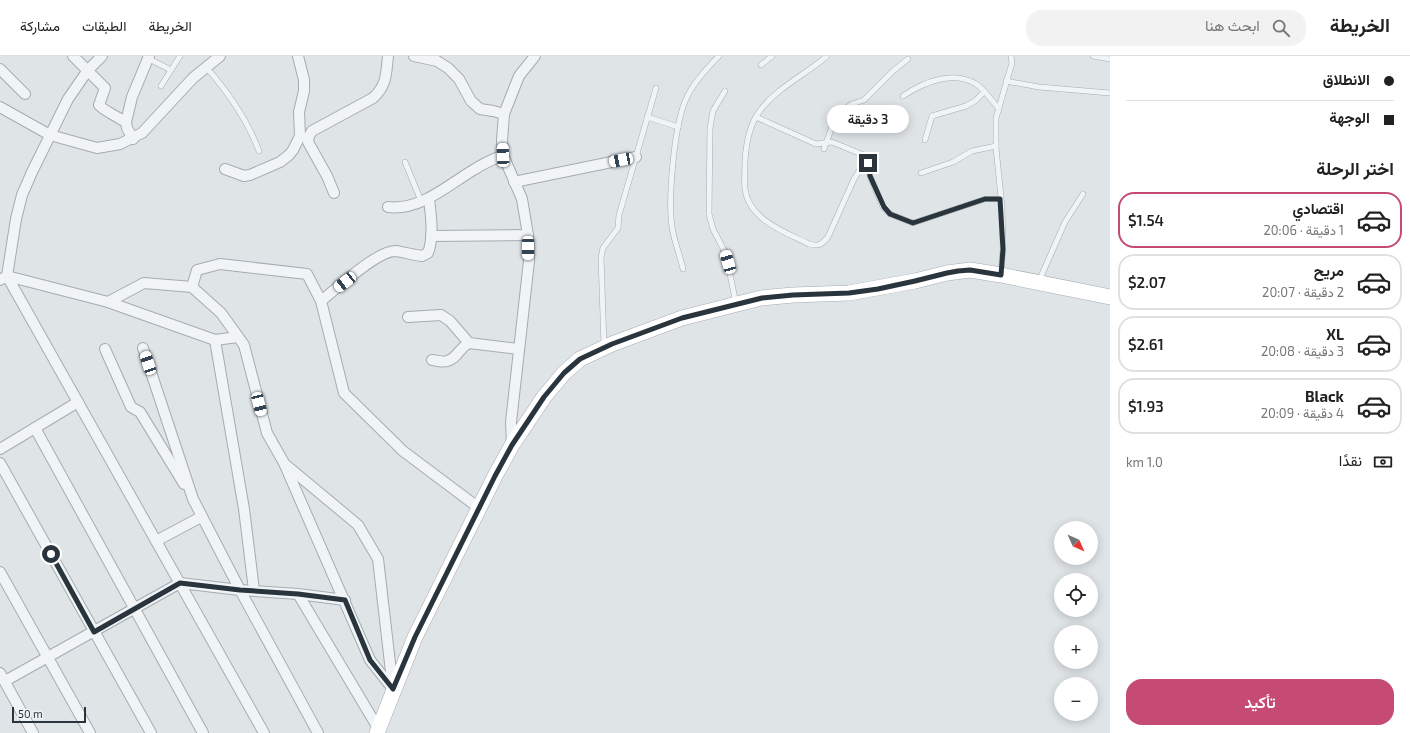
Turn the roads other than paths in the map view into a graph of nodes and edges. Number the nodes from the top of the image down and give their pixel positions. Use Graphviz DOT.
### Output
graph roads {
  1 [pos="73,56"];
  2 [pos="102,56"];
  3 [pos="180,56"];
  4 [pos="220,56"];
  5 [pos="298,56"];
  6 [pos="388,56"];
  7 [pos="414,56"];
  8 [pos="535,56"];
  9 [pos="719,56"];
  10 [pos="772,56"];
  11 [pos="827,56"];
  12 [pos="1011,56"];
  13 [pos="1093,56"];
  14 [pos="148,57"];
  15 [pos="908,59"];
  16 [pos="1110,59"];
  17 [pos="761,65"];
  18 [pos="206,66"];
  19 [pos="88,70"];
  20 [pos="171,70"];
  21 [pos="1,74"];
  22 [pos="1006,81"];
  23 [pos="161,86"];
  24 [pos="656,88"];
  25 [pos="725,90"];
  26 [pos="984,92"];
  27 [pos="1110,93"];
  28 [pos="24,94"];
  29 [pos="903,96"];
  30 [pos="0,107"];
  31 [pos="999,109"];
  32 [pos="504,114"];
  33 [pos="756,117"];
  34 [pos="647,118"];
  35 [pos="126,122"];
  36 [pos="678,127"];
  37 [pos="50,135"];
  38 [pos="132,139"];
  39 [pos="925,140"];
  40 [pos="825,146"];
  41 [pos="996,146"];
  42 [pos="259,151"];
  43 [pos="503,155"];
  44 [pos="636,157"];
  45 [pos="405,162"];
  46 [pos="868,163"];
  47 [pos="225,169"];
  48 [pos="921,173"];
  49 [pos="514,182"];
  50 [pos="334,194"];
  51 [pos="1082,194"];
  52 [pos="1000,199"];
  53 [pos="425,200"];
  54 [pos="388,206"];
  55 [pos="528,235"];
  56 [pos="431,236"];
  57 [pos="683,269"];
  58 [pos="1001,275"];
  59 [pos="4,278"];
  60 [pos="1039,282"];
  61 [pos="192,287"];
  62 [pos="1110,297"];
  63 [pos="322,301"];
  64 [pos="108,302"];
  65 [pos="736,305"];
  66 [pos="408,317"];
  67 [pos="238,337"];
  68 [pos="215,340"];
  69 [pos="470,343"];
  70 [pos="143,348"];
  71 [pos="519,348"];
  72 [pos="604,348"];
  73 [pos="106,349"];
  74 [pos="432,360"];
  75 [pos="78,402"];
  76 [pos="34,428"];
  77 [pos="512,445"];
  78 [pos="0,449"];
  79 [pos="0,462"];
  80 [pos="284,463"];
  81 [pos="193,499"];
  82 [pos="479,508"];
  83 [pos="201,517"];
  84 [pos="156,541"];
  85 [pos="0,572"];
  86 [pos="180,583"];
  87 [pos="240,590"];
  88 [pos="254,590"];
  89 [pos="298,594"];
  90 [pos="345,600"];
  91 [pos="134,609"];
  92 [pos="94,632"];
  93 [pos="48,657"];
  94 [pos="2,677"];
  95 [pos="393,689"];
  96 [pos="378,730"];
  97 [pos="33,733"];
  98 [pos="90,733"];
  99 [pos="151,733"];
  100 [pos="204,733"];
  101 [pos="264,733"];
  102 [pos="318,733"];
  1 -- 19 [label="street"];
  2 -- 19 [label="street"];
  3 -- 20 [label="lane"];
  4 -- 18 [label="street"];
  5 -- 47 [label="street"];
  6 -- 50 [label="street"];
  7 -- 32 [label="street"];
  8 -- 32 [label="street"];
  9 -- 36 [label="lane"];
  10 -- 17 [label="lane"];
  11 -- 33 [label="lane"];
  12 -- 22 [label="lane"];
  13 -- 16 [label="lane"];
  14 -- 20 [label="lane"];
  14 -- 35 [label="street"];
  15 -- 40 [label="lane"];
  18 -- 38 [label="street"];
  18 -- 42 [label="lane"];
  19 -- 35 [label="street"];
  19 -- 37 [label="street"];
  20 -- 23 [label="lane"];
  21 -- 28 [label="street"];
  22 -- 27 [label="lane"];
  22 -- 31 [label="lane"];
  24 -- 34 [label="lane"];
  25 -- 65 [label="lane"];
  26 -- 29 [label="lane"];
  26 -- 31 [label="lane"];
  26 -- 39 [label="lane"];
  30 -- 37 [label="street"];
  31 -- 41 [label="lane"];
  32 -- 43 [label="street"];
  33 -- 40 [label="lane"];
  33 -- 46 [label="lane"];
  34 -- 36 [label="lane"];
  34 -- 44 [label="lane"];
  35 -- 38 [label="street"];
  36 -- 57 [label="lane"];
  37 -- 38 [label="street"];
  37 -- 59 [label="street"];
  40 -- 46 [label="lane"];
  41 -- 48 [label="lane"];
  41 -- 52 [label="lane"];
  43 -- 49 [label="street"];
  43 -- 53 [label="street"];
  44 -- 49 [label="street"];
  44 -- 72 [label="lane"];
  45 -- 53 [label="lane"];
  46 -- 52 [label="lane"];
  49 -- 55 [label="street"];
  51 -- 60 [label="lane"];
  52 -- 58 [label="lane"];
  53 -- 54 [label="street"];
  53 -- 56 [label="street"];
  55 -- 56 [label="street"];
  55 -- 71 [label="street"];
  56 -- 63 [label="street"];
  58 -- 60 [label="main road"];
  58 -- 65 [label="main road"];
  59 -- 64 [label="street"];
  59 -- 75 [label="street"];
  60 -- 62 [label="main road"];
  61 -- 63 [label="street"];
  61 -- 64 [label="street"];
  61 -- 67 [label="street"];
  63 -- 82 [label="street"];
  64 -- 68 [label="street"];
  65 -- 72 [label="main road"];
  66 -- 69 [label="street"];
  67 -- 68 [label="street"];
  67 -- 80 [label="street"];
  68 -- 88 [label="street"];
  69 -- 71 [label="street"];
  69 -- 74 [label="street"];
  70 -- 81 [label="street"];
  71 -- 77 [label="street"];
  72 -- 77 [label="main road"];
  73 -- 81 [label="street"];
  75 -- 76 [label="street"];
  75 -- 84 [label="street"];
  76 -- 78 [label="street"];
  76 -- 91 [label="street"];
  77 -- 82 [label="main road"];
  79 -- 92 [label="street"];
  80 -- 90 [label="street"];
  80 -- 95 [label="street"];
  81 -- 83 [label="street"];
  82 -- 95 [label="main road"];
  83 -- 84 [label="street"];
  83 -- 87 [label="street"];
  84 -- 86 [label="street"];
  85 -- 93 [label="street"];
  86 -- 87 [label="street"];
  86 -- 91 [label="street"];
  86 -- 101 [label="street"];
  87 -- 88 [label="street"];
  87 -- 102 [label="street"];
  88 -- 89 [label="street"];
  89 -- 90 [label="street"];
  89 -- 96 [label="street"];
  90 -- 95 [label="street"];
  91 -- 92 [label="street"];
  91 -- 100 [label="street"];
  92 -- 93 [label="street"];
  92 -- 99 [label="street"];
  93 -- 94 [label="street"];
  93 -- 98 [label="street"];
  94 -- 97 [label="street"];
  95 -- 96 [label="main road"];
}
